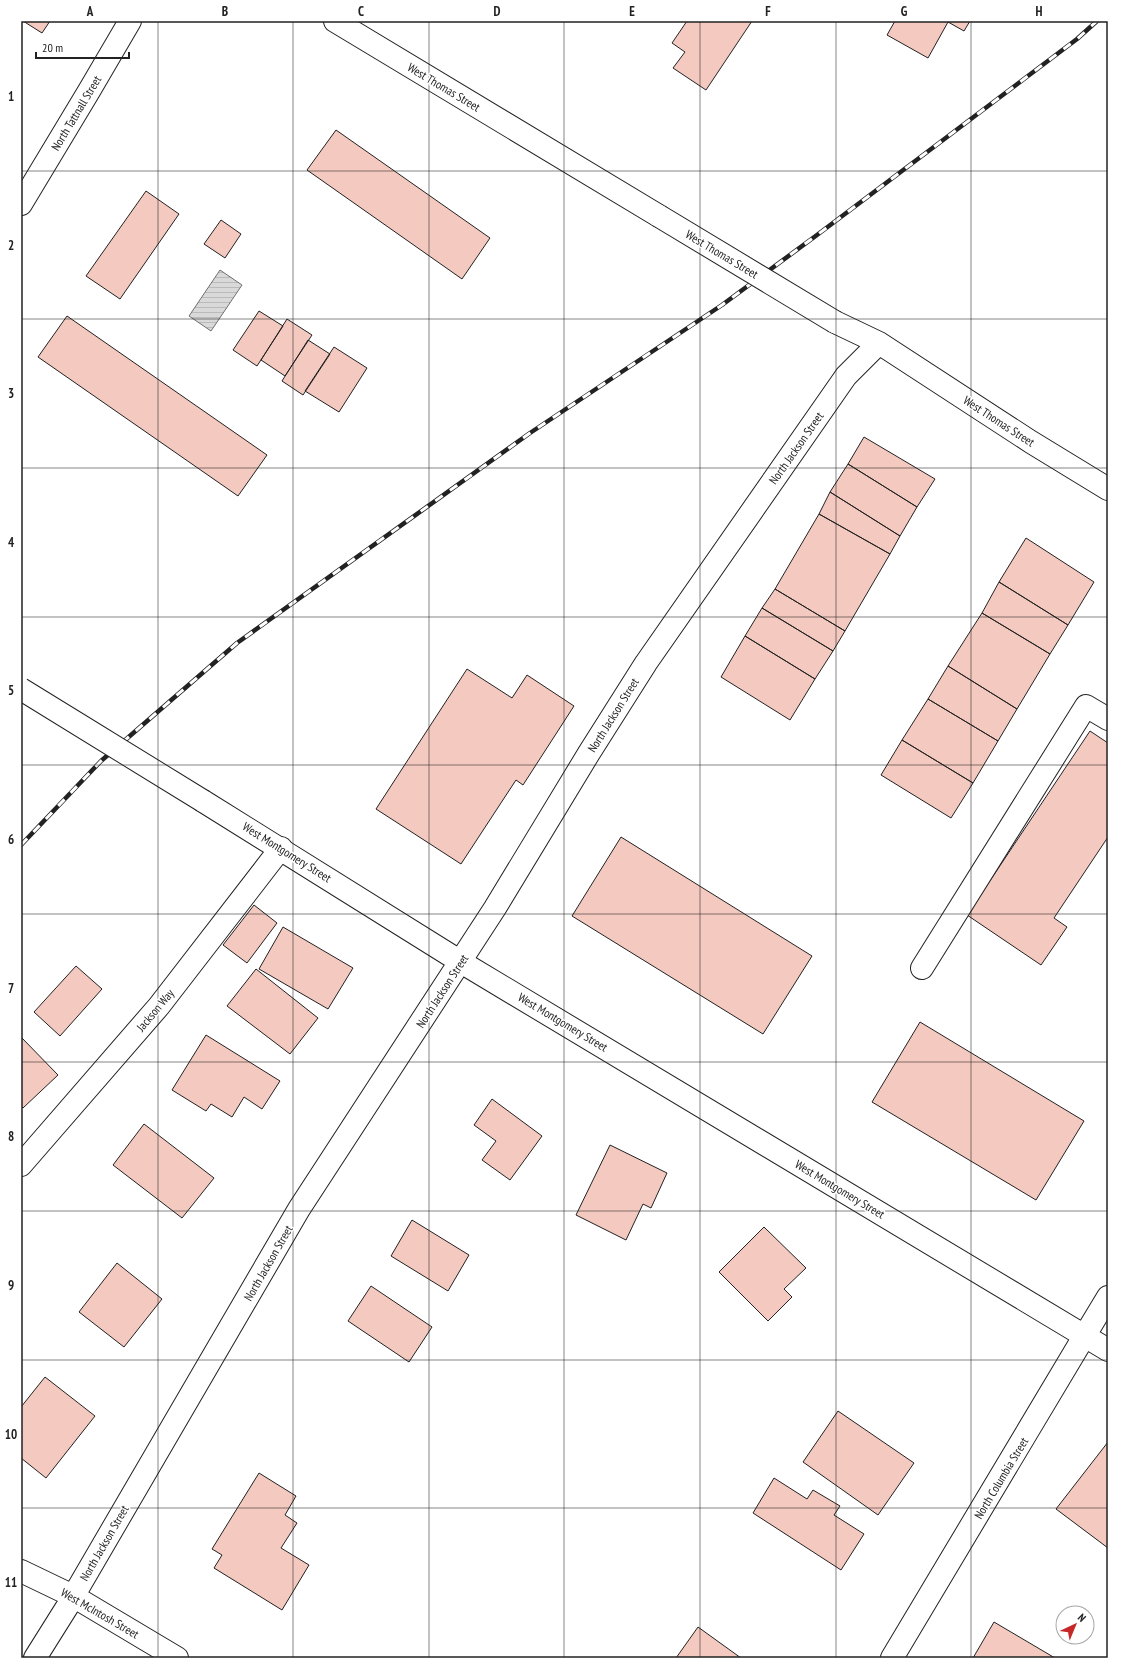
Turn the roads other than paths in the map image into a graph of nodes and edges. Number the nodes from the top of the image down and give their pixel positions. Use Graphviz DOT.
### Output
graph roads {
  1 [pos="130,21"];
  2 [pos="335,21"];
  3 [pos="21,204"];
  4 [pos="879,343"];
  5 [pos="1108,489"];
  6 [pos="21,689"];
  7 [pos="1108,719"];
  8 [pos="281,848"];
  9 [pos="461,962"];
  10 [pos="922,968"];
  11 [pos="21,1165"];
  12 [pos="1108,1297"];
  13 [pos="1085,1336"];
  14 [pos="1108,1350"];
  15 [pos="21,1571"];
  16 [pos="73,1596"];
  17 [pos="34,1658"];
  18 [pos="177,1658"];
  19 [pos="892,1658"];
  1 -- 3 [label="street, North Tattnall Street"];
  2 -- 4 [label="street, West Thomas Street, bridge"];
  4 -- 5 [label="street, West Thomas Street"];
  4 -- 9 [label="street, North Jackson Street"];
  6 -- 8 [label="street, West Montgomery Street, bridge"];
  7 -- 10 [label="street"];
  8 -- 9 [label="street, West Montgomery Street"];
  8 -- 11 [label="street, Jackson Way"];
  9 -- 13 [label="street, West Montgomery Street"];
  9 -- 16 [label="street, North Jackson Street"];
  12 -- 13 [label="street, North Columbia Street"];
  13 -- 14 [label="street, West Montgomery Street"];
  13 -- 19 [label="street, North Columbia Street"];
  15 -- 16 [label="street, West McIntosh Street"];
  16 -- 17 [label="street, North Jackson Street"];
  16 -- 18 [label="street, West McIntosh Street"];
}
